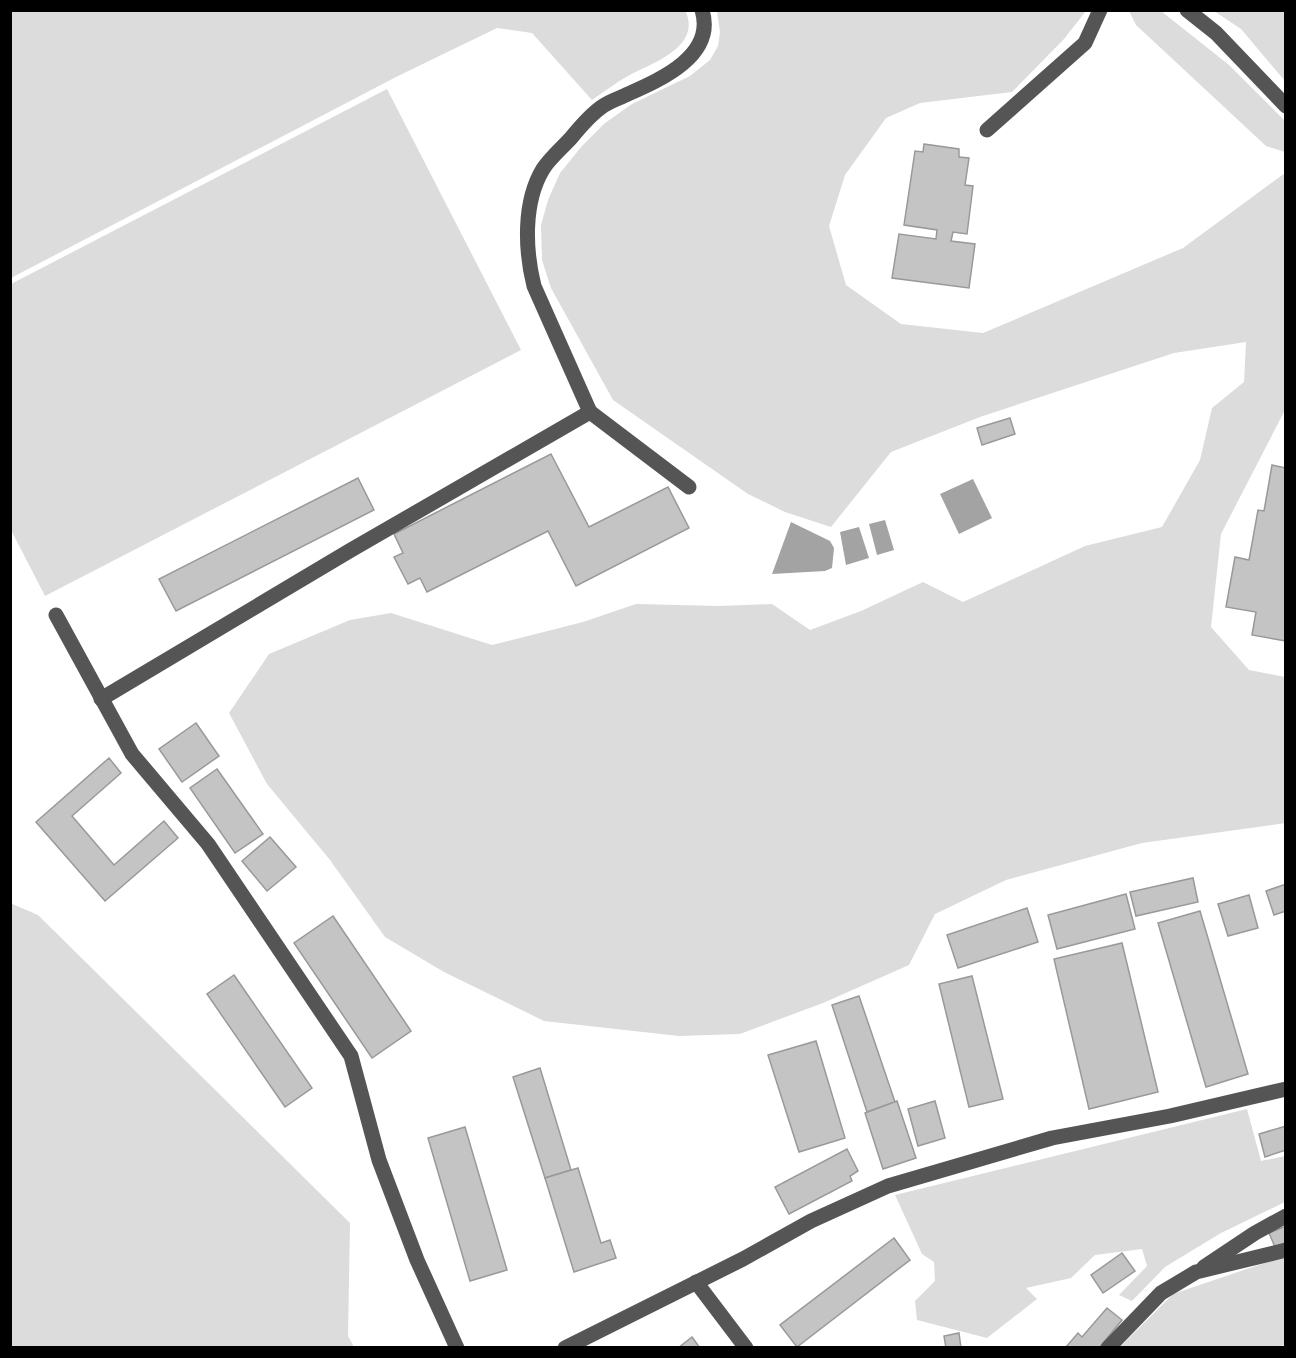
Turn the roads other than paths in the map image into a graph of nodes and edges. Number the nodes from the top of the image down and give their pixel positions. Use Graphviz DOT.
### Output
graph roads {
  1 [pos="702,10"];
  2 [pos="1100,10"];
  3 [pos="1187,10"];
  4 [pos="1286,106"];
  5 [pos="987,130"];
  6 [pos="590,412"];
  7 [pos="689,488"];
  8 [pos="56,615"];
  9 [pos="101,699"];
  10 [pos="1286,1089"];
  11 [pos="1286,1216"];
  12 [pos="1286,1250"];
  13 [pos="1196,1272"];
  14 [pos="696,1282"];
  15 [pos="457,1347"];
  16 [pos="565,1347"];
  17 [pos="746,1347"];
  18 [pos="1108,1347"];
  1 -- 6 [label="street"];
  2 -- 5 [label="street"];
  3 -- 4 [label="street"];
  6 -- 7 [label="street"];
  6 -- 9 [label="street"];
  8 -- 9 [label="street"];
  9 -- 15 [label="street"];
  10 -- 14 [label="street"];
  11 -- 13 [label="street"];
  12 -- 13 [label="street"];
  13 -- 18 [label="street"];
  14 -- 16 [label="street"];
  14 -- 17 [label="street"];
}
